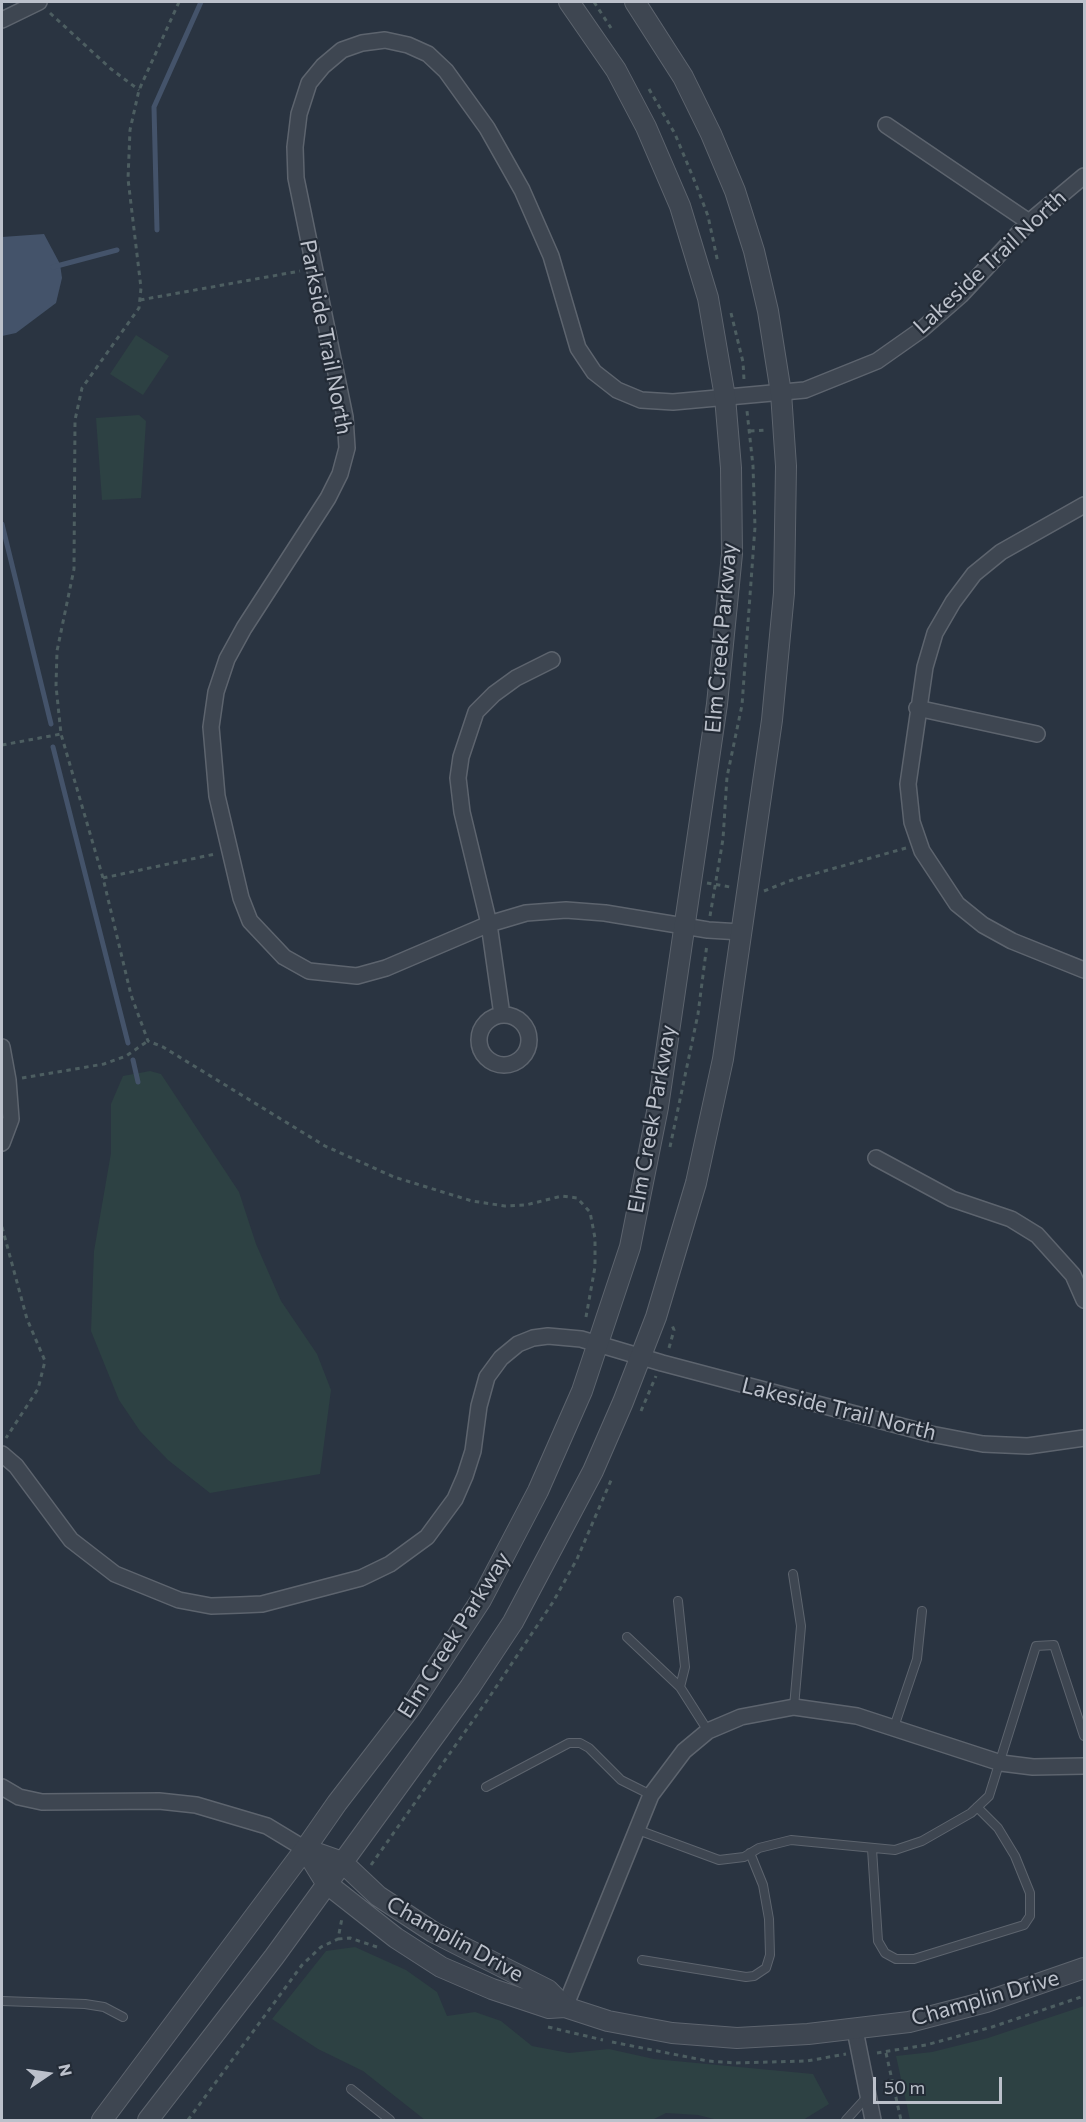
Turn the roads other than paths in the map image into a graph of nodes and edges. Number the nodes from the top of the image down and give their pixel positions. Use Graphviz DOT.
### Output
graph roads {
  1 [pos="569,2"];
  2 [pos="635,2"];
  3 [pos="43,5"];
  4 [pos="2,20"];
  5 [pos="886,125"];
  6 [pos="1084,176"];
  7 [pos="1029,222"];
  8 [pos="781,393"];
  9 [pos="725,397"];
  10 [pos="1084,505"];
  11 [pos="552,660"];
  12 [pos="917,708"];
  13 [pos="1037,735"];
  14 [pos="489,924"];
  15 [pos="686,926"];
  16 [pos="741,932"];
  17 [pos="1084,970"];
  18 [pos="502,1015"];
  19 [pos="2,1047"];
  20 [pos="2,1143"];
  21 [pos="876,1158"];
  22 [pos="1084,1300"];
  23 [pos="597,1344"];
  24 [pos="641,1357"];
  25 [pos="1084,1438"];
  26 [pos="2,1454"];
  27 [pos="793,1574"];
  28 [pos="678,1601"];
  29 [pos="922,1611"];
  30 [pos="627,1637"];
  31 [pos="680,1687"];
  32 [pos="794,1707"];
  33 [pos="894,1728"];
  34 [pos="708,1731"];
  35 [pos="1084,1736"];
  36 [pos="1001,1763"];
  37 [pos="1084,1766"];
  38 [pos="2,1787"];
  39 [pos="486,1787"];
  40 [pos="651,1795"];
  41 [pos="977,1807"];
  42 [pos="638,1830"];
  43 [pos="305,1849"];
  44 [pos="872,1849"];
  45 [pos="750,1853"];
  46 [pos="342,1862"];
  47 [pos="326,1883"];
  48 [pos="642,1960"];
  49 [pos="1084,1968"];
  50 [pos="2,2001"];
  51 [pos="565,2007"];
  52 [pos="123,2017"];
  53 [pos="855,2030"];
  54 [pos="351,2089"];
  55 [pos="868,2096"];
  56 [pos="102,2121"];
  57 [pos="148,2121"];
  58 [pos="390,2121"];
  59 [pos="846,2121"];
  60 [pos="873,2121"];
  1 -- 9 [label="street, Elm Creek Parkway"];
  2 -- 8 [label="street, Elm Creek Parkway"];
  3 -- 4 [label="street"];
  5 -- 7 [label="street"];
  6 -- 7 [label="street, Lakeside Trail North"];
  7 -- 8 [label="street, Lakeside Trail North"];
  8 -- 9 [label="street, Lakeside Trail North"];
  8 -- 16 [label="street, Elm Creek Parkway"];
  9 -- 14 [label="street, Parkside Trail North"];
  9 -- 15 [label="street, Elm Creek Parkway"];
  10 -- 12 [label="street"];
  11 -- 14 [label="street"];
  12 -- 13 [label="street"];
  12 -- 17 [label="street"];
  14 -- 15 [label="street, Parkside Trail North"];
  14 -- 18 [label="street"];
  15 -- 16 [label="street, Parkside Trail North"];
  15 -- 23 [label="street, Elm Creek Parkway"];
  16 -- 24 [label="street, Elm Creek Parkway"];
  19 -- 20 [label="street"];
  21 -- 22 [label="street"];
  23 -- 24 [label="street, Lakeside Trail North"];
  23 -- 26 [label="street, Lakeside Trail North"];
  23 -- 43 [label="street, Elm Creek Parkway"];
  24 -- 25 [label="street, Lakeside Trail North"];
  24 -- 46 [label="street, Elm Creek Parkway"];
  27 -- 32 [label="lane"];
  28 -- 31 [label="lane"];
  29 -- 33 [label="lane"];
  30 -- 31 [label="lane"];
  31 -- 34 [label="lane"];
  32 -- 33 [label="street"];
  32 -- 34 [label="street"];
  33 -- 36 [label="street"];
  34 -- 40 [label="street"];
  35 -- 36 [label="lane"];
  36 -- 37 [label="street"];
  36 -- 41 [label="lane"];
  38 -- 43 [label="street"];
  39 -- 40 [label="lane"];
  40 -- 42 [label="street"];
  41 -- 44 [label="lane"];
  41 -- 44 [label="lane"];
  42 -- 45 [label="lane"];
  42 -- 51 [label="street"];
  43 -- 46 [label="street, Champlin Drive"];
  43 -- 47 [label="street, Champlin Drive"];
  43 -- 56 [label="street, Elm Creek Parkway"];
  44 -- 45 [label="lane"];
  45 -- 48 [label="lane"];
  46 -- 47 [label="street, Elm Creek Parkway"];
  46 -- 51 [label="street, Champlin Drive"];
  47 -- 51 [label="street, Champlin Drive"];
  47 -- 57 [label="street, Elm Creek Parkway"];
  49 -- 53 [label="street, Champlin Drive"];
  50 -- 52 [label="lane"];
  51 -- 53 [label="street, Champlin Drive"];
  53 -- 55 [label="street"];
  54 -- 58 [label="lane"];
  55 -- 59 [label="lane"];
  55 -- 60 [label="street"];
}
